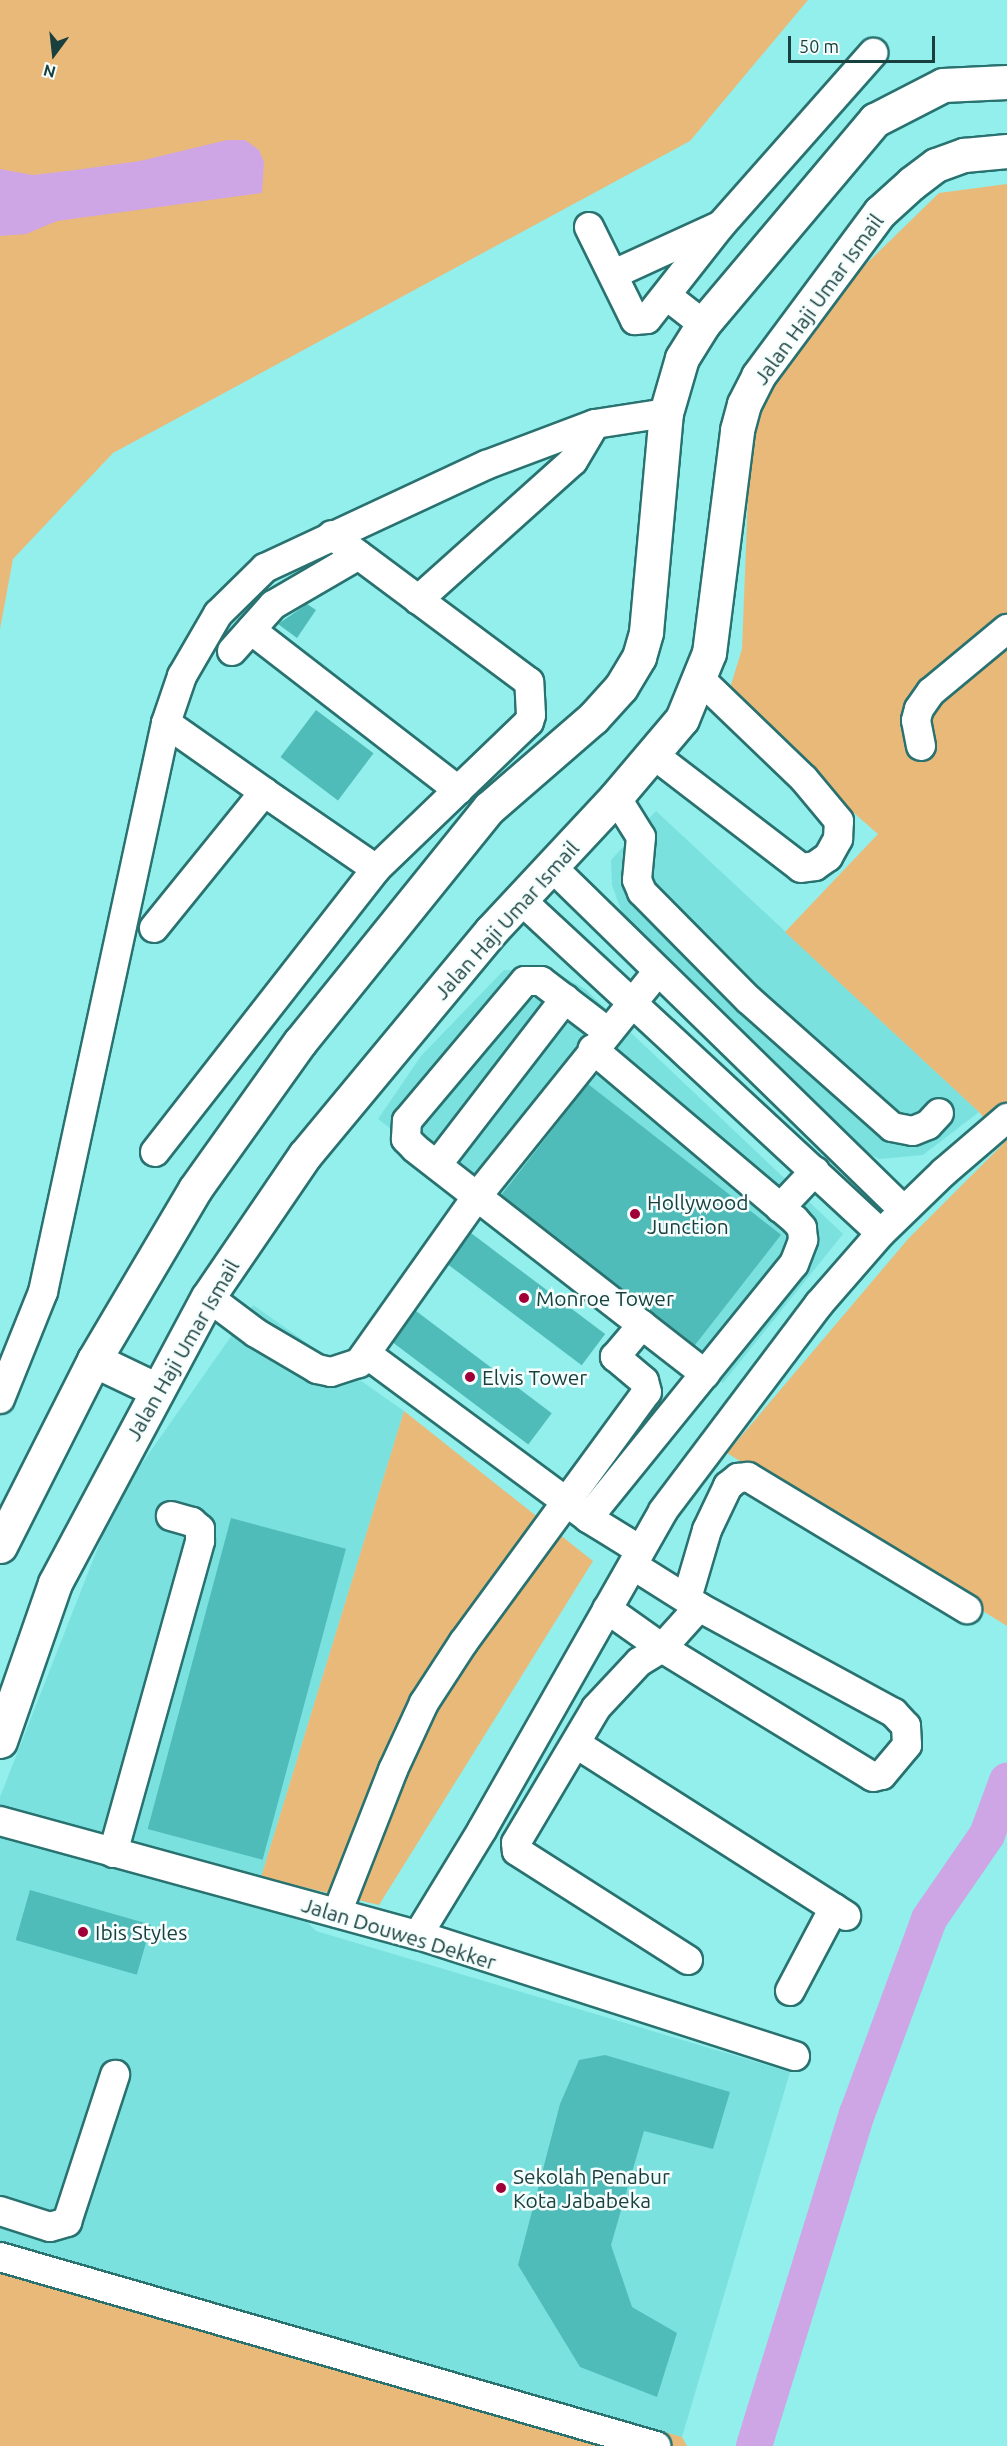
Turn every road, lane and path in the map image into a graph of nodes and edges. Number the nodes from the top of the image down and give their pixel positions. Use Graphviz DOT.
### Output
graph roads {
  1 [pos="873,54"];
  2 [pos="1007,82"];
  3 [pos="1007,151"];
  4 [pos="721,225"];
  5 [pos="590,227"];
  6 [pos="614,273"];
  7 [pos="667,296"];
  8 [pos="703,324"];
  9 [pos="666,414"];
  10 [pos="595,424"];
  11 [pos="333,535"];
  12 [pos="359,555"];
  13 [pos="418,600"];
  14 [pos="1007,629"];
  15 [pos="251,630"];
  16 [pos="232,651"];
  17 [pos="701,681"];
  18 [pos="166,723"];
  19 [pos="921,746"];
  20 [pos="654,755"];
  21 [pos="458,790"];
  22 [pos="264,792"];
  23 [pos="616,797"];
  24 [pos="552,867"];
  25 [pos="376,869"];
  26 [pos="521,900"];
  27 [pos="154,928"];
  28 [pos="657,972"];
  29 [pos="566,999"];
  30 [pos="749,1000"];
  31 [pos="631,1001"];
  32 [pos="771,1021"];
  33 [pos="717,1030"];
  34 [pos="600,1040"];
  35 [pos="741,1052"];
  36 [pos="939,1113"];
  37 [pos="1007,1118"];
  38 [pos="155,1152"];
  39 [pos="437,1165"];
  40 [pos="815,1171"];
  41 [pos="478,1196"];
  42 [pos="780,1208"];
  43 [pos="903,1209"];
  44 [pos="881,1233"];
  45 [pos="208,1297"];
  46 [pos="642,1325"];
  47 [pos="368,1355"];
  48 [pos="94,1360"];
  49 [pos="705,1374"];
  50 [pos="157,1390"];
  51 [pos="0,1399"];
  52 [pos="566,1501"];
  53 [pos="171,1516"];
  54 [pos="588,1518"];
  55 [pos="0,1546"];
  56 [pos="637,1558"];
  57 [pos="693,1602"];
  58 [pos="607,1609"];
  59 [pos="967,1609"];
  60 [pos="662,1648"];
  61 [pos="0,1741"];
  62 [pos="578,1744"];
  63 [pos="0,1821"];
  64 [pos="113,1853"];
  65 [pos="337,1913"];
  66 [pos="418,1935"];
  67 [pos="688,1960"];
  68 [pos="790,1991"];
  69 [pos="795,2056"];
  70 [pos="115,2075"];
  71 [pos="0,2211"];
  72 [pos="0,2257"];
  73 [pos="656,2446"];
  1 -- 4 [label="street"];
  2 -- 8 [label="main road"];
  3 -- 17 [label="main road, Jalan Haji Umar Ismail"];
  4 -- 6 [label="street"];
  4 -- 7 [label="street"];
  5 -- 6 [label="street"];
  6 -- 7 [label="street"];
  7 -- 8 [label="street"];
  8 -- 9 [label="main road"];
  9 -- 10 [label="street"];
  9 -- 48 [label="main road"];
  10 -- 11 [label="street"];
  10 -- 13 [label="street"];
  11 -- 12 [label="street"];
  11 -- 18 [label="street"];
  12 -- 13 [label="street"];
  12 -- 15 [label="street"];
  13 -- 21 [label="street"];
  14 -- 19 [label="street"];
  15 -- 16 [label="street"];
  15 -- 21 [label="street"];
  17 -- 20 [label="main road, Jalan Haji Umar Ismail"];
  17 -- 20 [label="street"];
  18 -- 22 [label="street"];
  18 -- 51 [label="street"];
  20 -- 23 [label="main road, Jalan Haji Umar Ismail"];
  21 -- 25 [label="street"];
  22 -- 25 [label="street"];
  22 -- 27 [label="street"];
  23 -- 24 [label="main road, Jalan Haji Umar Ismail"];
  23 -- 30 [label="street"];
  24 -- 26 [label="main road, Jalan Haji Umar Ismail"];
  24 -- 28 [label="street"];
  25 -- 38 [label="street"];
  26 -- 31 [label="street"];
  26 -- 45 [label="main road, Jalan Haji Umar Ismail"];
  28 -- 31 [label="street"];
  28 -- 33 [label="street"];
  29 -- 34 [label="street"];
  29 -- 39 [label="street"];
  29 -- 39 [label="street"];
  30 -- 32 [label="street"];
  30 -- 33 [label="street"];
  31 -- 34 [label="street"];
  31 -- 40 [label="street"];
  32 -- 35 [label="street"];
  32 -- 36 [label="street"];
  33 -- 35 [label="street"];
  34 -- 41 [label="street"];
  34 -- 42 [label="street"];
  35 -- 43 [label="street"];
  37 -- 43 [label="street"];
  39 -- 41 [label="street"];
  40 -- 42 [label="street"];
  40 -- 44 [label="street"];
  41 -- 46 [label="street"];
  41 -- 47 [label="street"];
  42 -- 49 [label="street"];
  43 -- 44 [label="street"];
  44 -- 56 [label="street"];
  45 -- 47 [label="street"];
  45 -- 50 [label="main road, Jalan Haji Umar Ismail"];
  46 -- 49 [label="street"];
  46 -- 52 [label="street"];
  47 -- 52 [label="street"];
  48 -- 50 [label="main road"];
  48 -- 55 [label="main road"];
  49 -- 54 [label="street"];
  50 -- 61 [label="main road, Jalan Haji Umar Ismail"];
  52 -- 54 [label="street"];
  52 -- 65 [label="street"];
  53 -- 64 [label="street"];
  54 -- 56 [label="street"];
  56 -- 57 [label="street"];
  56 -- 58 [label="street"];
  57 -- 59 [label="street"];
  57 -- 60 [label="street"];
  57 -- 60 [label="street"];
  58 -- 60 [label="street"];
  58 -- 66 [label="street"];
  60 -- 62 [label="street"];
  62 -- 67 [label="street"];
  62 -- 68 [label="street"];
  63 -- 64 [label="street, Jalan Douwes Dekker"];
  64 -- 65 [label="street, Jalan Douwes Dekker"];
  65 -- 66 [label="street, Jalan Douwes Dekker"];
  66 -- 69 [label="street, Jalan Douwes Dekker"];
  70 -- 71 [label="street"];
  72 -- 73 [label="street"];
}
